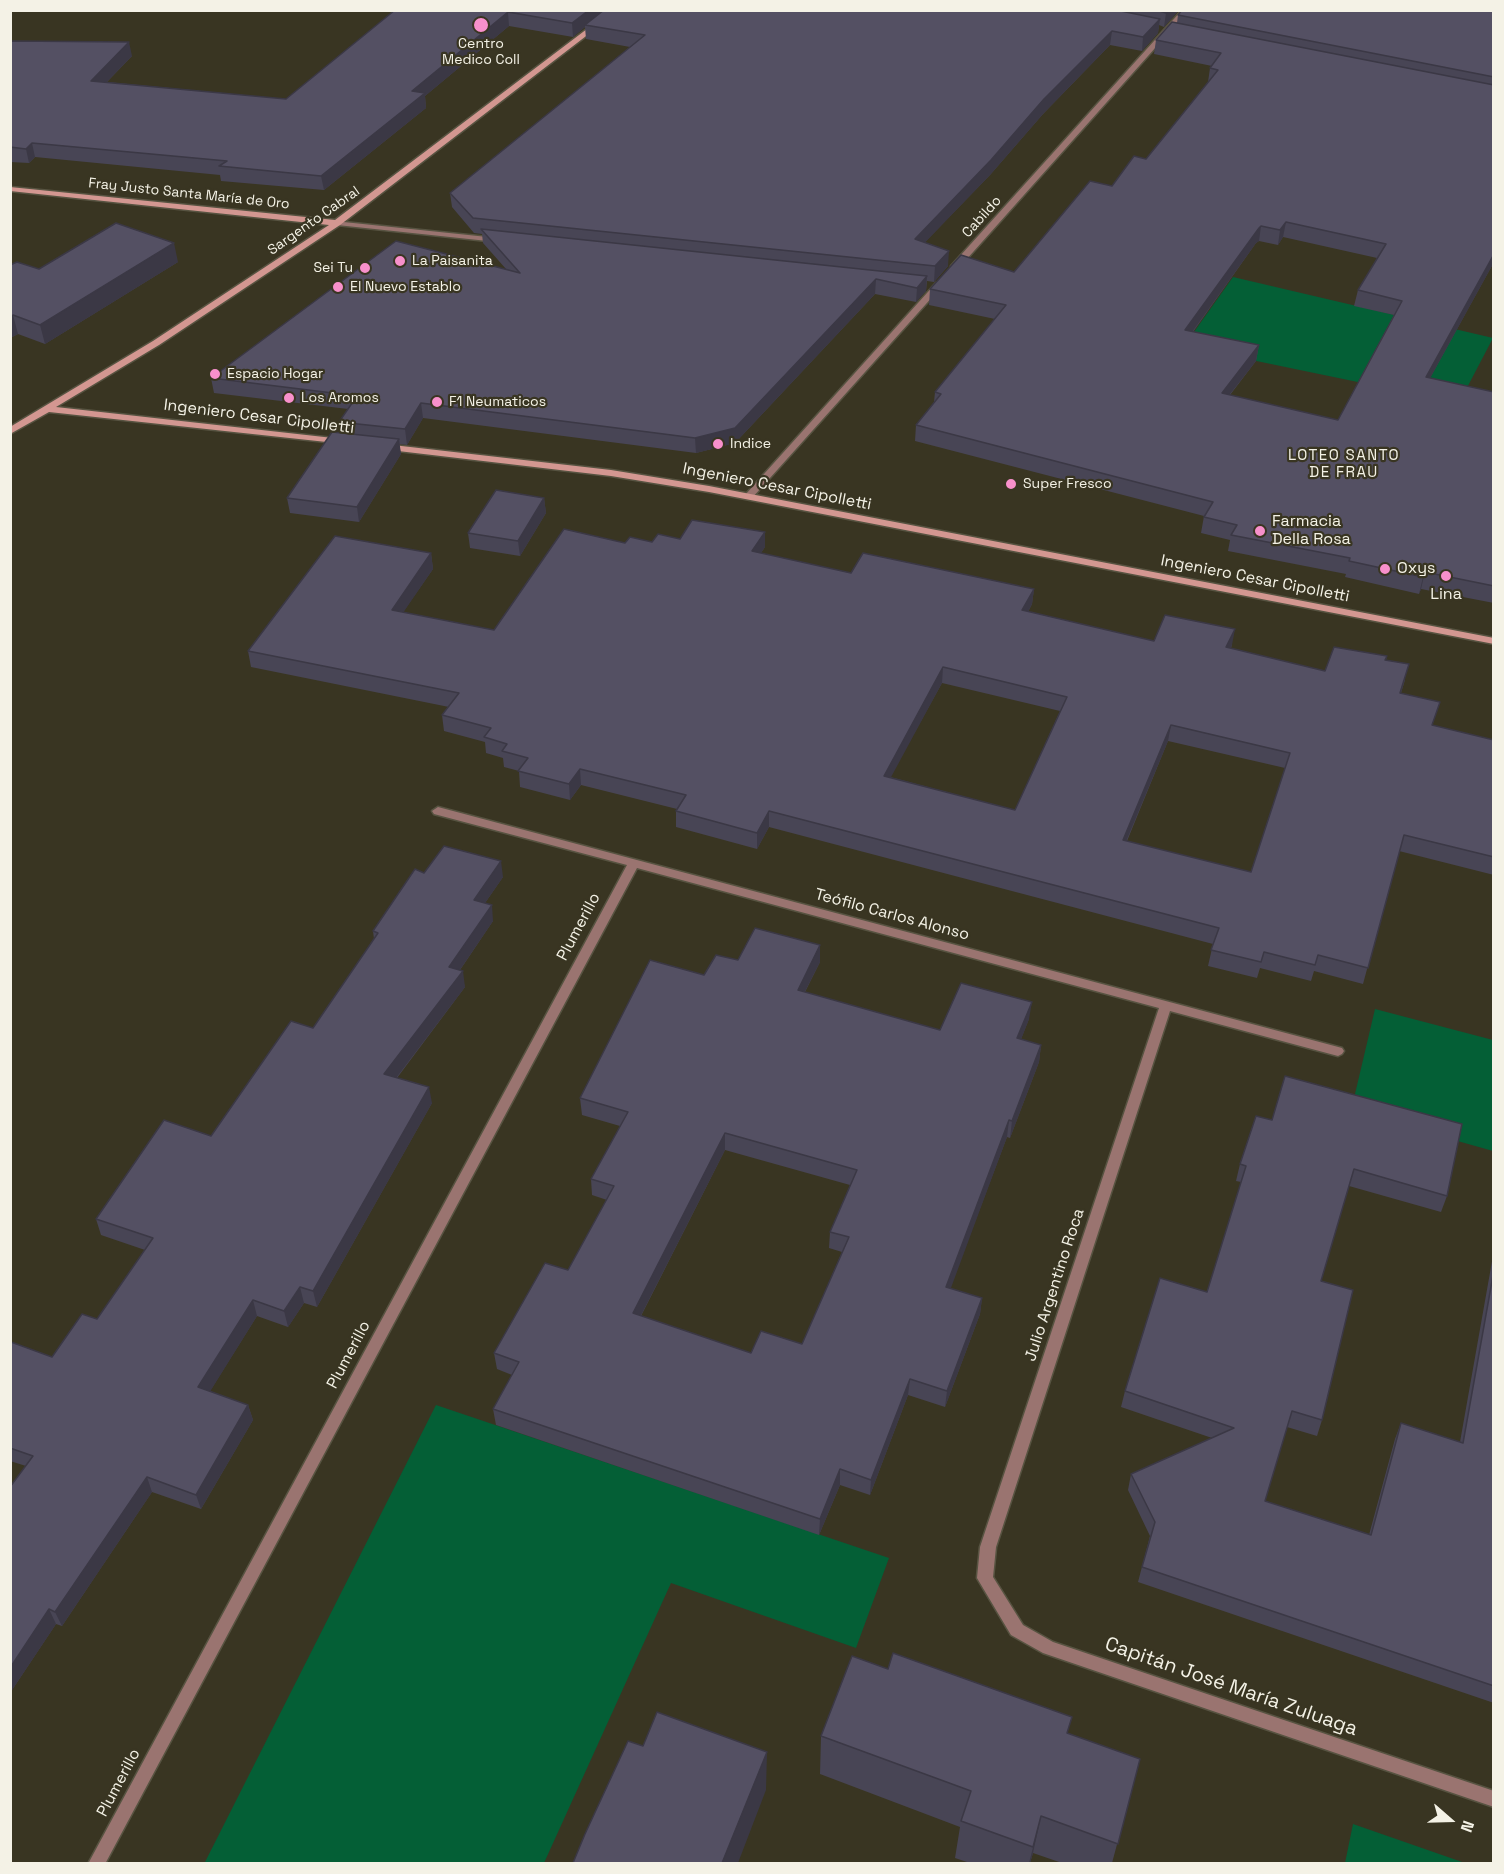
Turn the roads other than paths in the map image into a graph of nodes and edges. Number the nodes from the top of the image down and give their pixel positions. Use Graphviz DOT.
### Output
graph roads {
  1 [pos="617,10"];
  2 [pos="1186,10"];
  3 [pos="1157,30"];
  4 [pos="1168,32"];
  5 [pos="1179,34"];
  6 [pos="10,189"];
  7 [pos="337,223"];
  8 [pos="502,241"];
  9 [pos="925,286"];
  10 [pos="937,287"];
  11 [pos="48,409"];
  12 [pos="10,431"];
  13 [pos="352,443"];
  14 [pos="375,446"];
  15 [pos="749,496"];
  16 [pos="1494,641"];
  17 [pos="438,811"];
  18 [pos="634,863"];
  19 [pos="1166,1005"];
  20 [pos="1338,1051"];
  21 [pos="985,1578"];
  22 [pos="1494,1799"];
  23 [pos="96,1863"];
  1 -- 7 [label="main road, Sargento Cabral"];
  2 -- 4 [label="street, Cabildo"];
  3 -- 4 [label="street"];
  4 -- 5 [label="street"];
  4 -- 10 [label="street, Cabildo"];
  6 -- 7 [label="main road, Fray Justo Santa María de Oro"];
  7 -- 8 [label="street, Fray Justo Santa María de Oro"];
  7 -- 11 [label="main road, Sargento Cabral"];
  9 -- 10 [label="street"];
  10 -- 15 [label="street, Cabildo"];
  11 -- 12 [label="main road, Sargento Cabral"];
  11 -- 13 [label="main road, Ingeniero Cesar Cipolletti"];
  14 -- 15 [label="main road, Ingeniero Cesar Cipolletti"];
  15 -- 16 [label="main road, Ingeniero Cesar Cipolletti"];
  17 -- 18 [label="street, Teófilo Carlos Alonso"];
  18 -- 19 [label="street, Teófilo Carlos Alonso"];
  18 -- 23 [label="street, Plumerillo"];
  19 -- 20 [label="street, Teófilo Carlos Alonso"];
  19 -- 21 [label="street, Julio Argentino Roca"];
  21 -- 22 [label="street, Capitán José María Zuluaga"];
}
